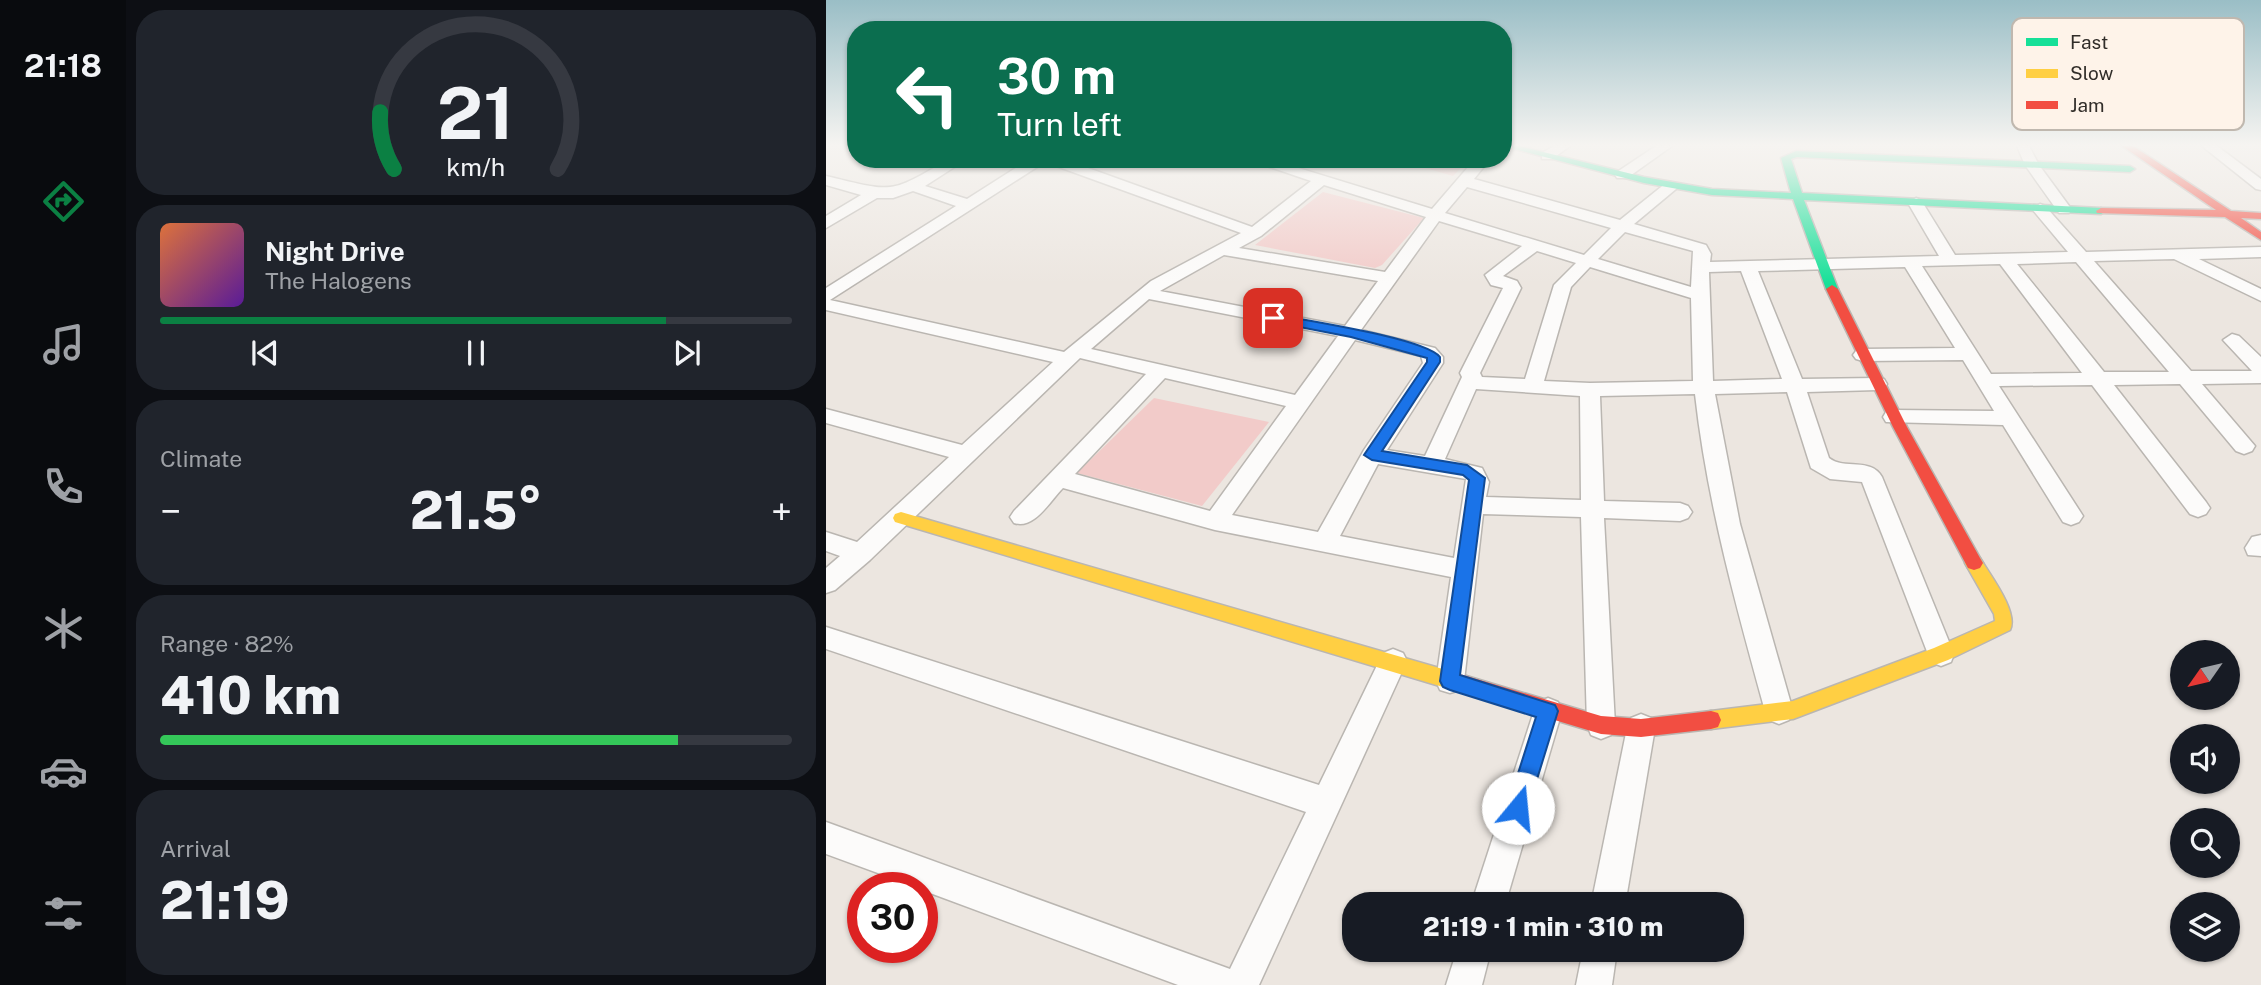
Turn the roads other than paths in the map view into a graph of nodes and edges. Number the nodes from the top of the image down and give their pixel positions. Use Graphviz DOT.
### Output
graph roads {
  1 [pos="870,192"];
  2 [pos="895,192"];
  3 [pos="929,192"];
  4 [pos="989,192"];
  5 [pos="1141,192"];
  6 [pos="1307,192"];
  7 [pos="1361,192"];
  8 [pos="1455,192"];
  9 [pos="1500,192"];
  10 [pos="1664,192"];
  11 [pos="1712,192"];
  12 [pos="1794,192"];
  13 [pos="2051,192"];
  14 [pos="2205,192"];
  15 [pos="2209,192"];
  16 [pos="874,193"];
  17 [pos="1796,198"];
  18 [pos="1916,203"];
  19 [pos="969,205"];
  20 [pos="2040,209"];
  21 [pos="2064,210"];
  22 [pos="1436,215"];
  23 [pos="2244,215"];
  24 [pos="826,223"];
  25 [pos="2261,226"];
  26 [pos="1620,228"];
  27 [pos="1255,233"];
  28 [pos="2261,237"];
  29 [pos="1535,245"];
  30 [pos="1222,250"];
  31 [pos="2261,252"];
  32 [pos="2178,254"];
  33 [pos="2081,257"];
  34 [pos="2005,259"];
  35 [pos="1950,260"];
  36 [pos="1586,261"];
  37 [pos="1910,261"];
  38 [pos="1821,263"];
  39 [pos="1747,265"];
  40 [pos="1700,267"];
  41 [pos="1389,278"];
  42 [pos="1144,293"];
  43 [pos="1699,295"];
  44 [pos="826,296"];
  45 [pos="2261,296"];
  46 [pos="826,305"];
  47 [pos="1351,333"];
  48 [pos="2232,340"];
  49 [pos="1968,354"];
  50 [pos="1071,355"];
  51 [pos="1863,355"];
  52 [pos="2261,368"];
  53 [pos="1161,370"];
  54 [pos="2261,377"];
  55 [pos="2187,378"];
  56 [pos="1471,379"];
  57 [pos="2099,379"];
  58 [pos="1985,380"];
  59 [pos="1877,384"];
  60 [pos="1795,387"];
  61 [pos="1532,388"];
  62 [pos="1702,388"];
  63 [pos="1590,390"];
  64 [pos="1301,403"];
  65 [pos="826,416"];
  66 [pos="1893,417"];
  67 [pos="2008,418"];
  68 [pos="2244,446"];
  69 [pos="967,454"];
  70 [pos="1372,455"];
  71 [pos="1432,465"];
  72 [pos="1058,478"];
  73 [pos="1473,505"];
  74 [pos="2199,508"];
  75 [pos="1594,510"];
  76 [pos="1680,512"];
  77 [pos="2071,516"];
  78 [pos="1022,517"];
  79 [pos="901,518"];
  80 [pos="1215,521"];
  81 [pos="826,541"];
  82 [pos="1325,542"];
  83 [pos="861,552"];
  84 [pos="1465,570"];
  85 [pos="826,583"];
  86 [pos="826,638"];
  87 [pos="1941,654"];
  88 [pos="1393,661"];
  89 [pos="1450,681"];
  90 [pos="1548,711"];
  91 [pos="1779,711"];
  92 [pos="1601,725"];
  93 [pos="1641,728"];
  94 [pos="1326,803"];
  95 [pos="826,838"];
  96 [pos="1492,892"];
  97 [pos="1610,892"];
  98 [pos="1471,962"];
  99 [pos="1598,962"];
  100 [pos="1226,985"];
  101 [pos="1241,985"];
  102 [pos="1464,985"];
  103 [pos="1594,985"];
  1 -- 16 [label="street"];
  2 -- 16 [label="street"];
  3 -- 19 [label="street"];
  4 -- 19 [label="street"];
  5 -- 27 [label="street"];
  6 -- 27 [label="street"];
  7 -- 22 [label="street"];
  8 -- 22 [label="street"];
  9 -- 26 [label="street"];
  10 -- 26 [label="street"];
  11 -- 17 [label="street"];
  12 -- 17 [label="street"];
  13 -- 21 [label="street"];
  14 -- 23 [label="street"];
  15 -- 23 [label="street"];
  16 -- 24 [label="street"];
  17 -- 18 [label="street"];
  17 -- 38 [label="street"];
  18 -- 20 [label="street"];
  18 -- 35 [label="street"];
  19 -- 44 [label="street"];
  20 -- 21 [label="street"];
  20 -- 33 [label="street"];
  21 -- 23 [label="street"];
  22 -- 29 [label="street"];
  22 -- 41 [label="street"];
  23 -- 25 [label="street"];
  23 -- 28 [label="street"];
  26 -- 36 [label="street"];
  26 -- 40 [label="street"];
  27 -- 30 [label="street"];
  29 -- 36 [label="street"];
  29 -- 56 [label="street"];
  30 -- 41 [label="street"];
  30 -- 42 [label="street"];
  31 -- 32 [label="street"];
  32 -- 33 [label="street"];
  32 -- 45 [label="street"];
  33 -- 34 [label="street"];
  33 -- 55 [label="street"];
  34 -- 35 [label="street"];
  34 -- 57 [label="street"];
  35 -- 37 [label="street"];
  36 -- 43 [label="street"];
  36 -- 61 [label="street"];
  37 -- 38 [label="street"];
  37 -- 49 [label="street"];
  38 -- 39 [label="street"];
  38 -- 51 [label="street"];
  39 -- 40 [label="street"];
  39 -- 60 [label="street"];
  40 -- 43 [label="street"];
  41 -- 47 [label="street"];
  42 -- 47 [label="street"];
  42 -- 50 [label="street"];
  43 -- 62 [label="street"];
  46 -- 50 [label="street"];
  47 -- 64 [label="street"];
  47 -- 70 [label="street"];
  48 -- 52 [label="street"];
  49 -- 51 [label="street"];
  49 -- 58 [label="street"];
  50 -- 53 [label="street"];
  50 -- 69 [label="street"];
  51 -- 59 [label="street"];
  53 -- 64 [label="street"];
  53 -- 72 [label="street"];
  54 -- 55 [label="street"];
  55 -- 57 [label="street"];
  55 -- 68 [label="street"];
  56 -- 61 [label="street"];
  56 -- 71 [label="street"];
  57 -- 58 [label="street"];
  57 -- 74 [label="street"];
  58 -- 67 [label="street"];
  59 -- 60 [label="street"];
  59 -- 66 [label="street"];
  60 -- 62 [label="street"];
  60 -- 87 [label="street"];
  61 -- 63 [label="street"];
  62 -- 63 [label="street"];
  62 -- 91 [label="street"];
  63 -- 75 [label="street"];
  64 -- 80 [label="street"];
  65 -- 69 [label="street"];
  66 -- 67 [label="street"];
  66 -- 87 [label="street"];
  67 -- 77 [label="street"];
  69 -- 79 [label="street"];
  70 -- 71 [label="street"];
  70 -- 82 [label="street"];
  71 -- 73 [label="street"];
  72 -- 78 [label="street"];
  72 -- 80 [label="street"];
  73 -- 75 [label="street"];
  73 -- 84 [label="street"];
  75 -- 76 [label="street"];
  75 -- 92 [label="street"];
  79 -- 83 [label="street"];
  79 -- 88 [label="street"];
  80 -- 82 [label="street"];
  81 -- 83 [label="street"];
  82 -- 84 [label="street"];
  83 -- 85 [label="street"];
  84 -- 89 [label="street"];
  86 -- 94 [label="street"];
  87 -- 91 [label="street"];
  88 -- 89 [label="street"];
  88 -- 94 [label="street"];
  89 -- 90 [label="street"];
  90 -- 92 [label="street"];
  90 -- 96 [label="street"];
  91 -- 93 [label="street"];
  92 -- 93 [label="street"];
  93 -- 97 [label="street"];
  94 -- 101 [label="street"];
  95 -- 100 [label="street"];
  98 -- 102 [label="street"];
  99 -- 103 [label="street"];
}
